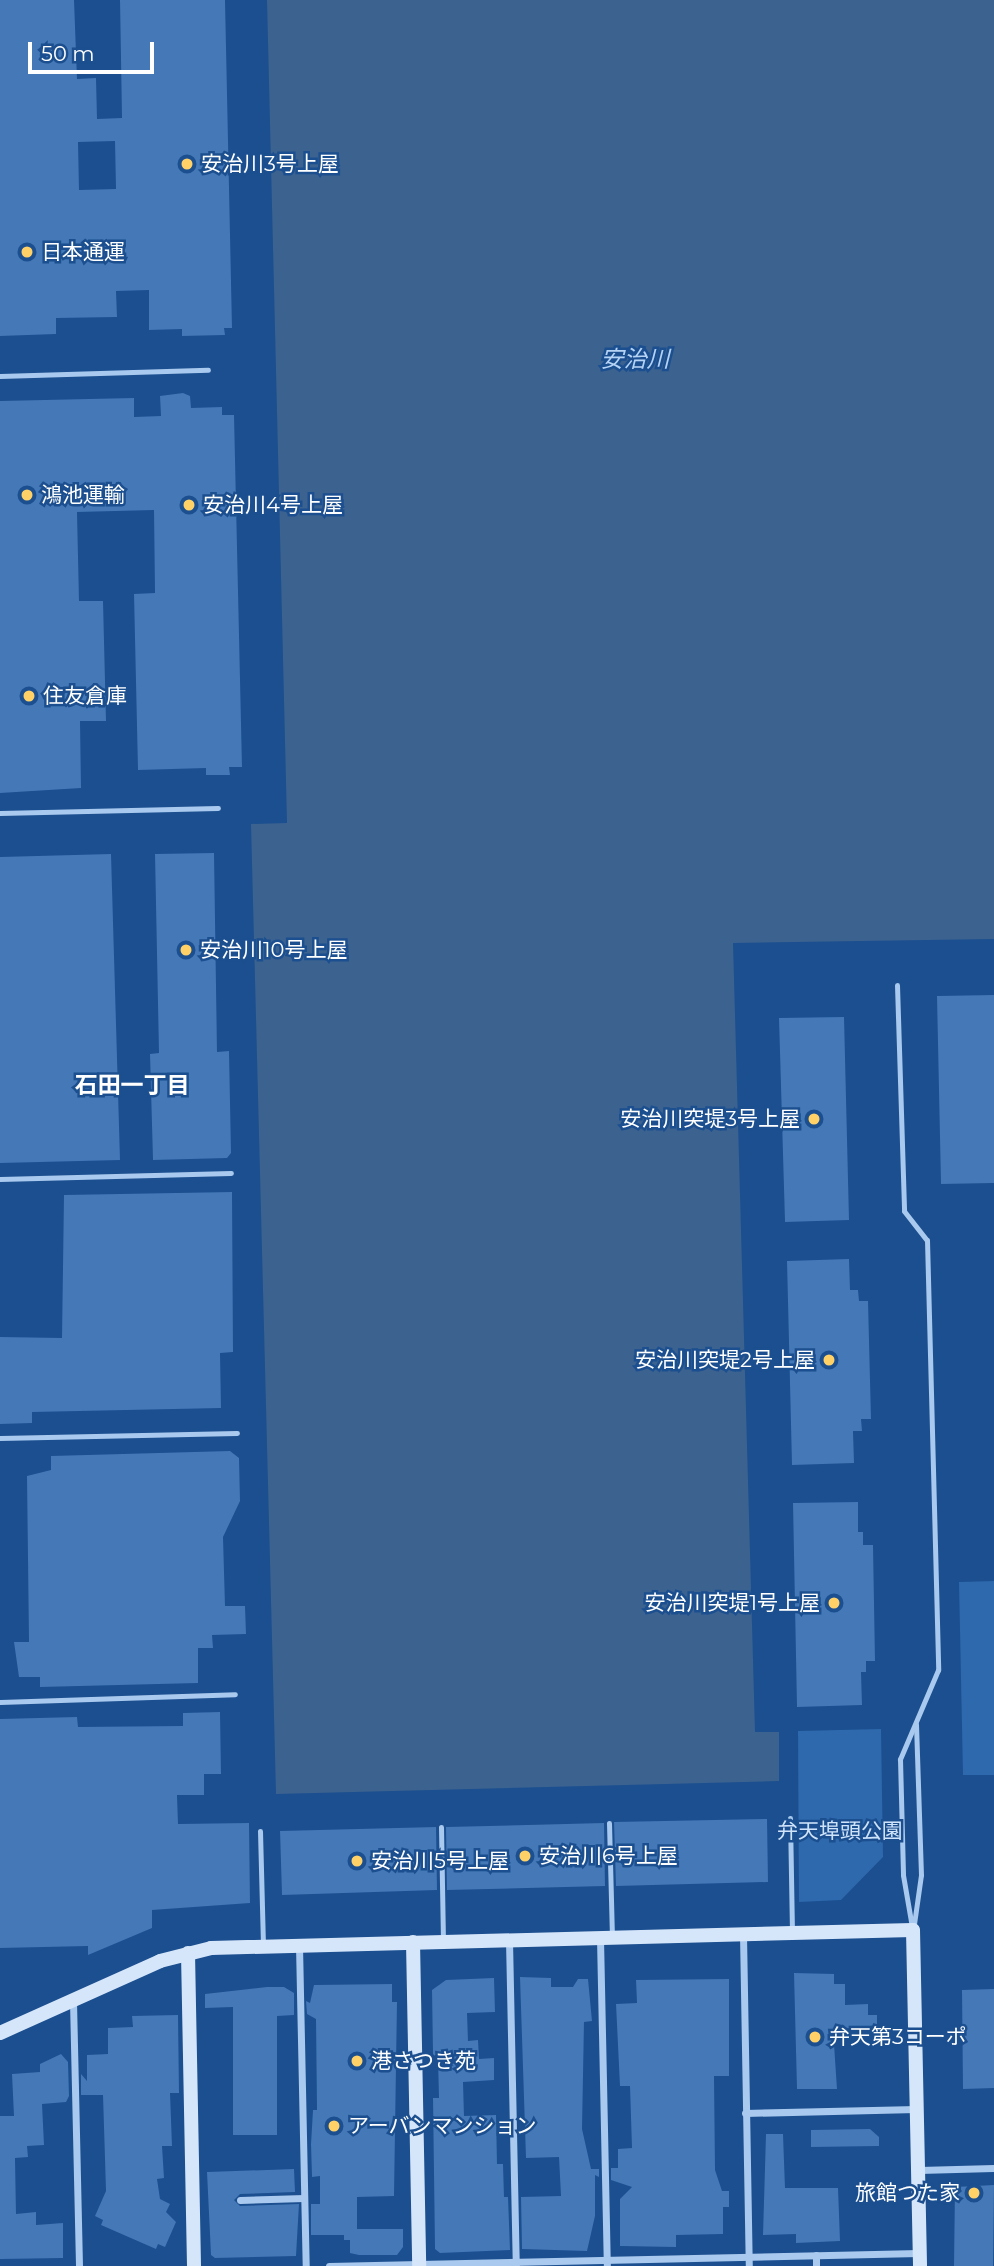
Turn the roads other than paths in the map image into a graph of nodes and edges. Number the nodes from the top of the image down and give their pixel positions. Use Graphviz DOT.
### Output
graph roads {
  1 [pos="208,370"];
  2 [pos="0,376"];
  3 [pos="218,808"];
  4 [pos="0,813"];
  5 [pos="897,985"];
  6 [pos="231,1173"];
  7 [pos="0,1179"];
  8 [pos="237,1433"];
  9 [pos="0,1438"];
  10 [pos="235,1694"];
  11 [pos="0,1702"];
  12 [pos="916,1721"];
  13 [pos="790,1818"];
  14 [pos="609,1823"];
  15 [pos="440,1827"];
  16 [pos="260,1831"];
  17 [pos="913,1930"];
  18 [pos="792,1933"];
  19 [pos="743,1934"];
  20 [pos="606,1937"];
  21 [pos="509,1939"];
  22 [pos="413,1941"];
  23 [pos="443,1941"];
  24 [pos="299,1944"];
  25 [pos="263,1945"];
  26 [pos="188,1952"];
  27 [pos="73,2001"];
  28 [pos="0,2033"];
  29 [pos="916,2109"];
  30 [pos="744,2113"];
  31 [pos="994,2168"];
  32 [pos="919,2170"];
  33 [pos="304,2198"];
  34 [pos="240,2200"];
  35 [pos="816,2255"];
  36 [pos="748,2256"];
  37 [pos="920,2260"];
  38 [pos="607,2263"];
  39 [pos="419,2265"];
  40 [pos="516,2265"];
  41 [pos="79,2266"];
  42 [pos="194,2266"];
  43 [pos="306,2266"];
  44 [pos="328,2266"];
  45 [pos="748,2266"];
  46 [pos="816,2266"];
  1 -- 2 [label="lane"];
  3 -- 4 [label="lane"];
  5 -- 12 [label="lane"];
  6 -- 7 [label="lane"];
  8 -- 9 [label="lane"];
  10 -- 11 [label="lane"];
  12 -- 17 [label="lane"];
  12 -- 17 [label="lane"];
  13 -- 18 [label="lane"];
  14 -- 20 [label="lane"];
  15 -- 23 [label="lane"];
  16 -- 25 [label="lane"];
  17 -- 18 [label="street"];
  17 -- 29 [label="street"];
  18 -- 19 [label="street"];
  19 -- 20 [label="street"];
  19 -- 30 [label="street"];
  20 -- 21 [label="street"];
  20 -- 38 [label="street"];
  21 -- 23 [label="street"];
  21 -- 40 [label="street"];
  22 -- 23 [label="street"];
  22 -- 24 [label="street"];
  22 -- 39 [label="street"];
  24 -- 25 [label="street"];
  24 -- 33 [label="street"];
  25 -- 26 [label="street"];
  26 -- 27 [label="street"];
  26 -- 42 [label="street"];
  27 -- 28 [label="street"];
  27 -- 41 [label="street"];
  29 -- 30 [label="street"];
  29 -- 32 [label="street"];
  30 -- 36 [label="street"];
  31 -- 32 [label="street"];
  32 -- 37 [label="street"];
  33 -- 34 [label="street"];
  33 -- 43 [label="street"];
  35 -- 36 [label="street"];
  35 -- 37 [label="street"];
  35 -- 46 [label="street"];
  36 -- 38 [label="street"];
  36 -- 45 [label="street"];
  38 -- 40 [label="street"];
  39 -- 40 [label="street"];
  39 -- 44 [label="street"];
}
